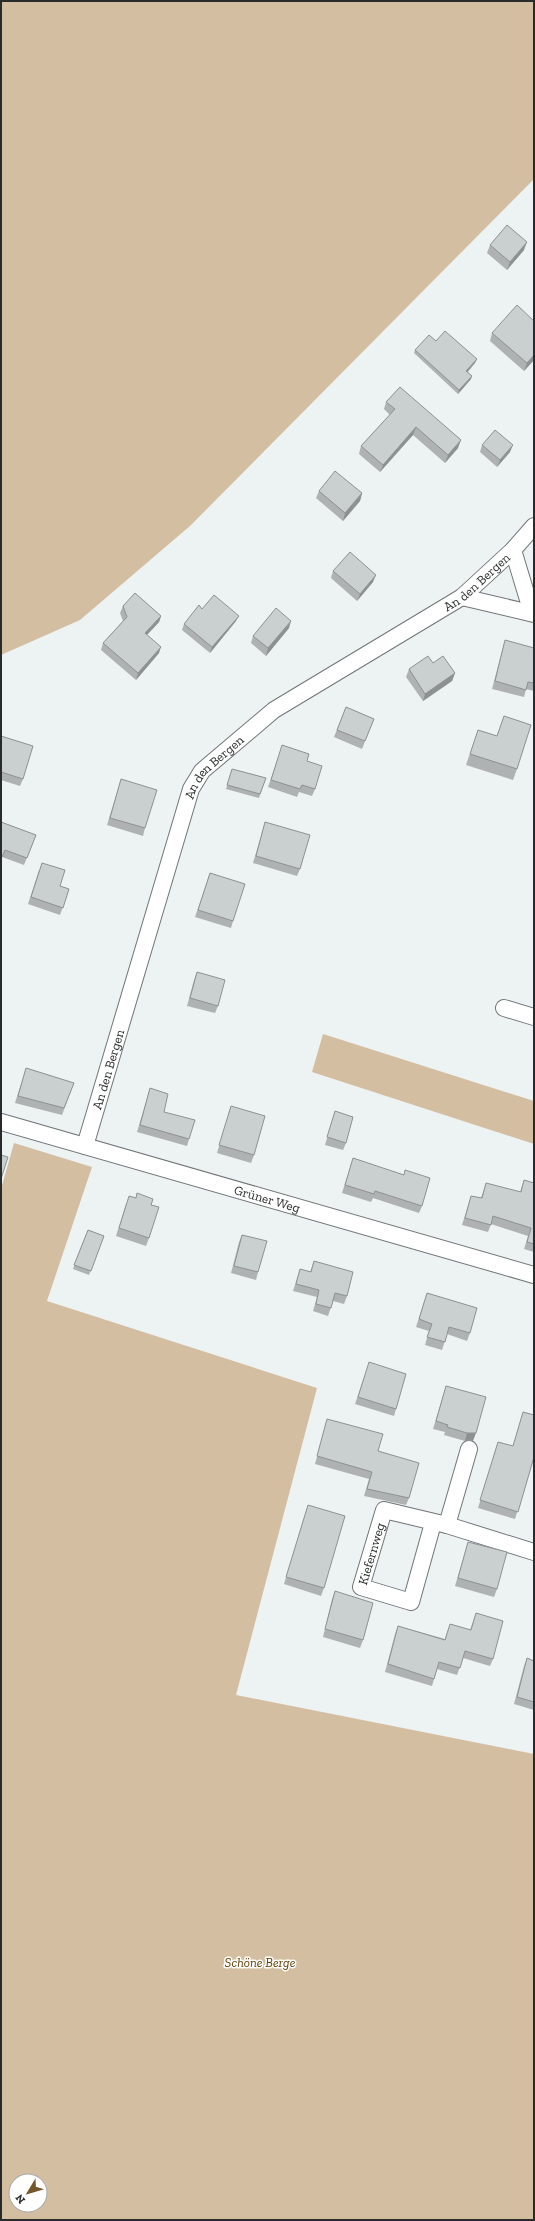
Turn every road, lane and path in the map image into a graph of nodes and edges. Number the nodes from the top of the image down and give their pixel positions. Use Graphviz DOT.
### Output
graph roads {
  1 [pos="534,526"];
  2 [pos="514,550"];
  3 [pos="462,597"];
  4 [pos="533,614"];
  5 [pos="504,1008"];
  6 [pos="534,1017"];
  7 [pos="1,1122"];
  8 [pos="86,1146"];
  9 [pos="534,1275"];
  10 [pos="469,1449"];
  11 [pos="440,1524"];
  12 [pos="534,1552"];
  1 -- 2 [label="street, An den Bergen"];
  2 -- 3 [label="street, An den Bergen"];
  2 -- 4 [label="street"];
  3 -- 4 [label="street"];
  3 -- 8 [label="street, An den Bergen"];
  5 -- 6 [label="street"];
  7 -- 8 [label="street, Grüner Weg"];
  8 -- 9 [label="street, Grüner Weg"];
  10 -- 11 [label="street, Kiefernweg"];
  11 -- 11 [label="street, Kiefernweg"];
  11 -- 12 [label="street, Kiefernweg"];
}
